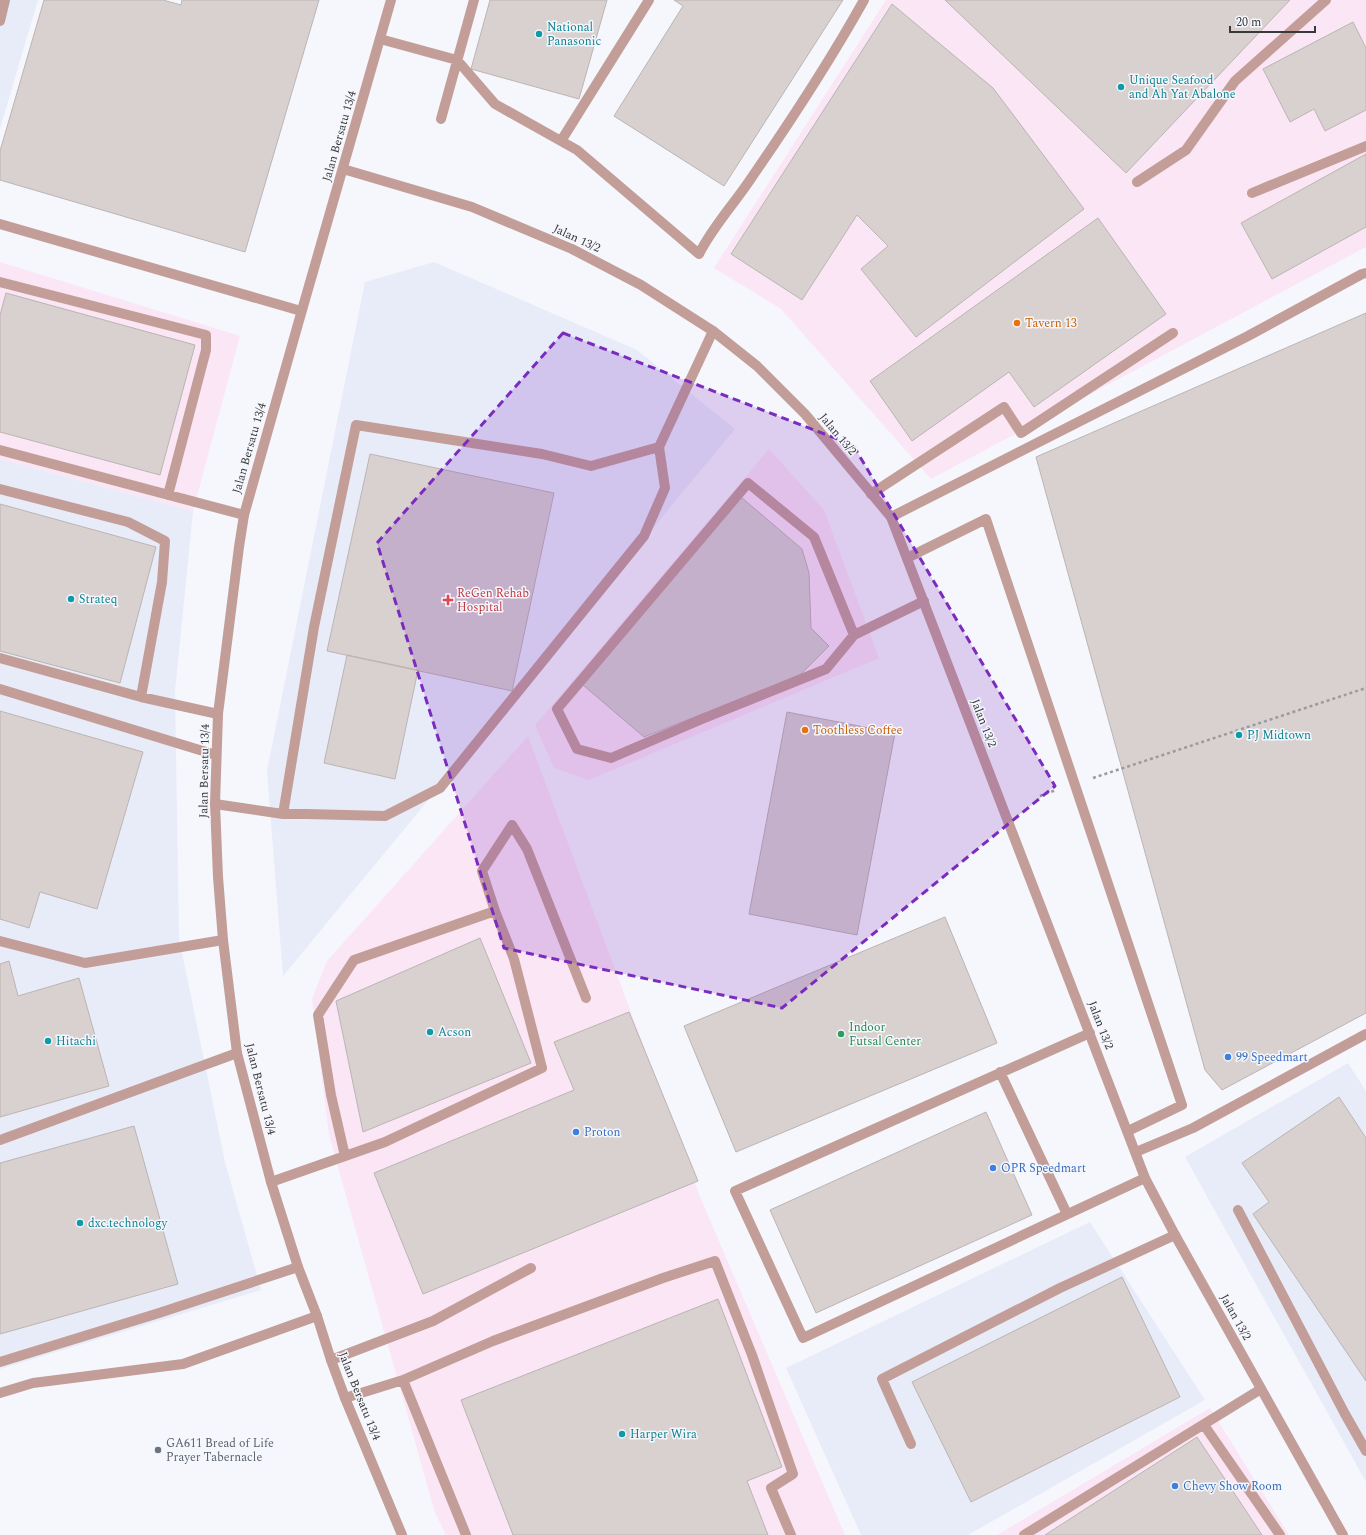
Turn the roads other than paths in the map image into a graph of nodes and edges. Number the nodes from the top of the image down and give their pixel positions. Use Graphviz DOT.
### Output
graph roads {
  1 [pos="5,0"];
  2 [pos="391,0"];
  3 [pos="474,0"];
  4 [pos="648,0"];
  5 [pos="864,0"];
  6 [pos="1326,0"];
  7 [pos="0,21"];
  8 [pos="380,39"];
  9 [pos="457,60"];
  10 [pos="441,119"];
  11 [pos="562,141"];
  12 [pos="1366,146"];
  13 [pos="343,169"];
  14 [pos="1136,182"];
  15 [pos="1252,193"];
  16 [pos="0,224"];
  17 [pos="1366,274"];
  18 [pos="0,282"];
  19 [pos="301,311"];
  20 [pos="714,331"];
  21 [pos="1173,333"];
  22 [pos="659,447"];
  23 [pos="0,450"];
  24 [pos="0,489"];
  25 [pos="168,494"];
  26 [pos="871,494"];
  27 [pos="244,515"];
  28 [pos="891,517"];
  29 [pos="907,558"];
  30 [pos="924,602"];
  31 [pos="854,636"];
  32 [pos="0,658"];
  33 [pos="0,689"];
  34 [pos="141,697"];
  35 [pos="218,714"];
  36 [pos="216,755"];
  37 [pos="215,804"];
  38 [pos="283,814"];
  39 [pos="495,911"];
  40 [pos="223,940"];
  41 [pos="0,941"];
  42 [pos="586,998"];
  43 [pos="1090,1033"];
  44 [pos="1366,1034"];
  45 [pos="237,1053"];
  46 [pos="1000,1072"];
  47 [pos="1128,1131"];
  48 [pos="0,1140"];
  49 [pos="1136,1152"];
  50 [pos="345,1156"];
  51 [pos="1146,1178"];
  52 [pos="271,1182"];
  53 [pos="1238,1210"];
  54 [pos="1067,1214"];
  55 [pos="1175,1235"];
  56 [pos="298,1267"];
  57 [pos="531,1268"];
  58 [pos="317,1316"];
  59 [pos="331,1360"];
  60 [pos="0,1362"];
  61 [pos="403,1380"];
  62 [pos="1261,1389"];
  63 [pos="0,1393"];
  64 [pos="345,1398"];
  65 [pos="1204,1425"];
  66 [pos="911,1444"];
  67 [pos="1366,1451"];
  68 [pos="402,1535"];
  69 [pos="466,1535"];
  70 [pos="791,1535"];
  71 [pos="1024,1535"];
  72 [pos="1280,1535"];
  73 [pos="1343,1535"];
  1 -- 7 [label="street"];
  2 -- 8 [label="street, Jalan Bersatu 13/4"];
  3 -- 9 [label="street"];
  4 -- 11 [label="street"];
  5 -- 11 [label="street"];
  6 -- 14 [label="street"];
  8 -- 9 [label="street"];
  8 -- 13 [label="street, Jalan Bersatu 13/4"];
  9 -- 10 [label="street"];
  9 -- 11 [label="street"];
  12 -- 15 [label="street"];
  13 -- 19 [label="street, Jalan Bersatu 13/4"];
  13 -- 20 [label="street, Jalan 13/2"];
  16 -- 19 [label="street"];
  17 -- 28 [label="street"];
  18 -- 25 [label="street"];
  19 -- 27 [label="street, Jalan Bersatu 13/4"];
  20 -- 22 [label="street"];
  20 -- 26 [label="street, Jalan 13/2"];
  21 -- 26 [label="street"];
  22 -- 38 [label="street"];
  22 -- 38 [label="street"];
  23 -- 25 [label="street"];
  24 -- 34 [label="street"];
  25 -- 27 [label="street"];
  26 -- 28 [label="street, Jalan 13/2"];
  27 -- 35 [label="street, Jalan Bersatu 13/4"];
  28 -- 29 [label="street, Jalan 13/2"];
  29 -- 30 [label="street, Jalan 13/2"];
  29 -- 47 [label="street"];
  30 -- 31 [label="street"];
  30 -- 43 [label="street, Jalan 13/2"];
  31 -- 31 [label="street"];
  32 -- 34 [label="street"];
  33 -- 36 [label="street"];
  34 -- 35 [label="street"];
  35 -- 36 [label="street, Jalan Bersatu 13/4"];
  36 -- 37 [label="street, Jalan Bersatu 13/4"];
  37 -- 38 [label="street"];
  37 -- 40 [label="street, Jalan Bersatu 13/4"];
  39 -- 42 [label="street"];
  39 -- 50 [label="street"];
  39 -- 50 [label="street"];
  40 -- 41 [label="street"];
  40 -- 45 [label="street, Jalan Bersatu 13/4"];
  43 -- 46 [label="street"];
  43 -- 47 [label="street, Jalan 13/2"];
  44 -- 49 [label="street"];
  45 -- 48 [label="street"];
  45 -- 52 [label="street, Jalan Bersatu 13/4"];
  46 -- 54 [label="street"];
  46 -- 54 [label="street"];
  47 -- 49 [label="street, Jalan 13/2"];
  49 -- 51 [label="street, Jalan 13/2"];
  50 -- 52 [label="street"];
  51 -- 54 [label="street"];
  51 -- 55 [label="street, Jalan 13/2"];
  52 -- 56 [label="street, Jalan Bersatu 13/4"];
  53 -- 67 [label="street"];
  55 -- 62 [label="street, Jalan 13/2"];
  55 -- 66 [label="street"];
  56 -- 58 [label="street, Jalan Bersatu 13/4"];
  56 -- 60 [label="street"];
  57 -- 59 [label="street"];
  58 -- 59 [label="street, Jalan Bersatu 13/4"];
  58 -- 63 [label="street"];
  59 -- 64 [label="street, Jalan Bersatu 13/4"];
  61 -- 64 [label="street"];
  61 -- 69 [label="street"];
  61 -- 70 [label="street"];
  62 -- 65 [label="street"];
  62 -- 73 [label="street, Jalan 13/2"];
  64 -- 68 [label="street, Jalan Bersatu 13/4"];
  65 -- 71 [label="street"];
  65 -- 72 [label="street"];
}
